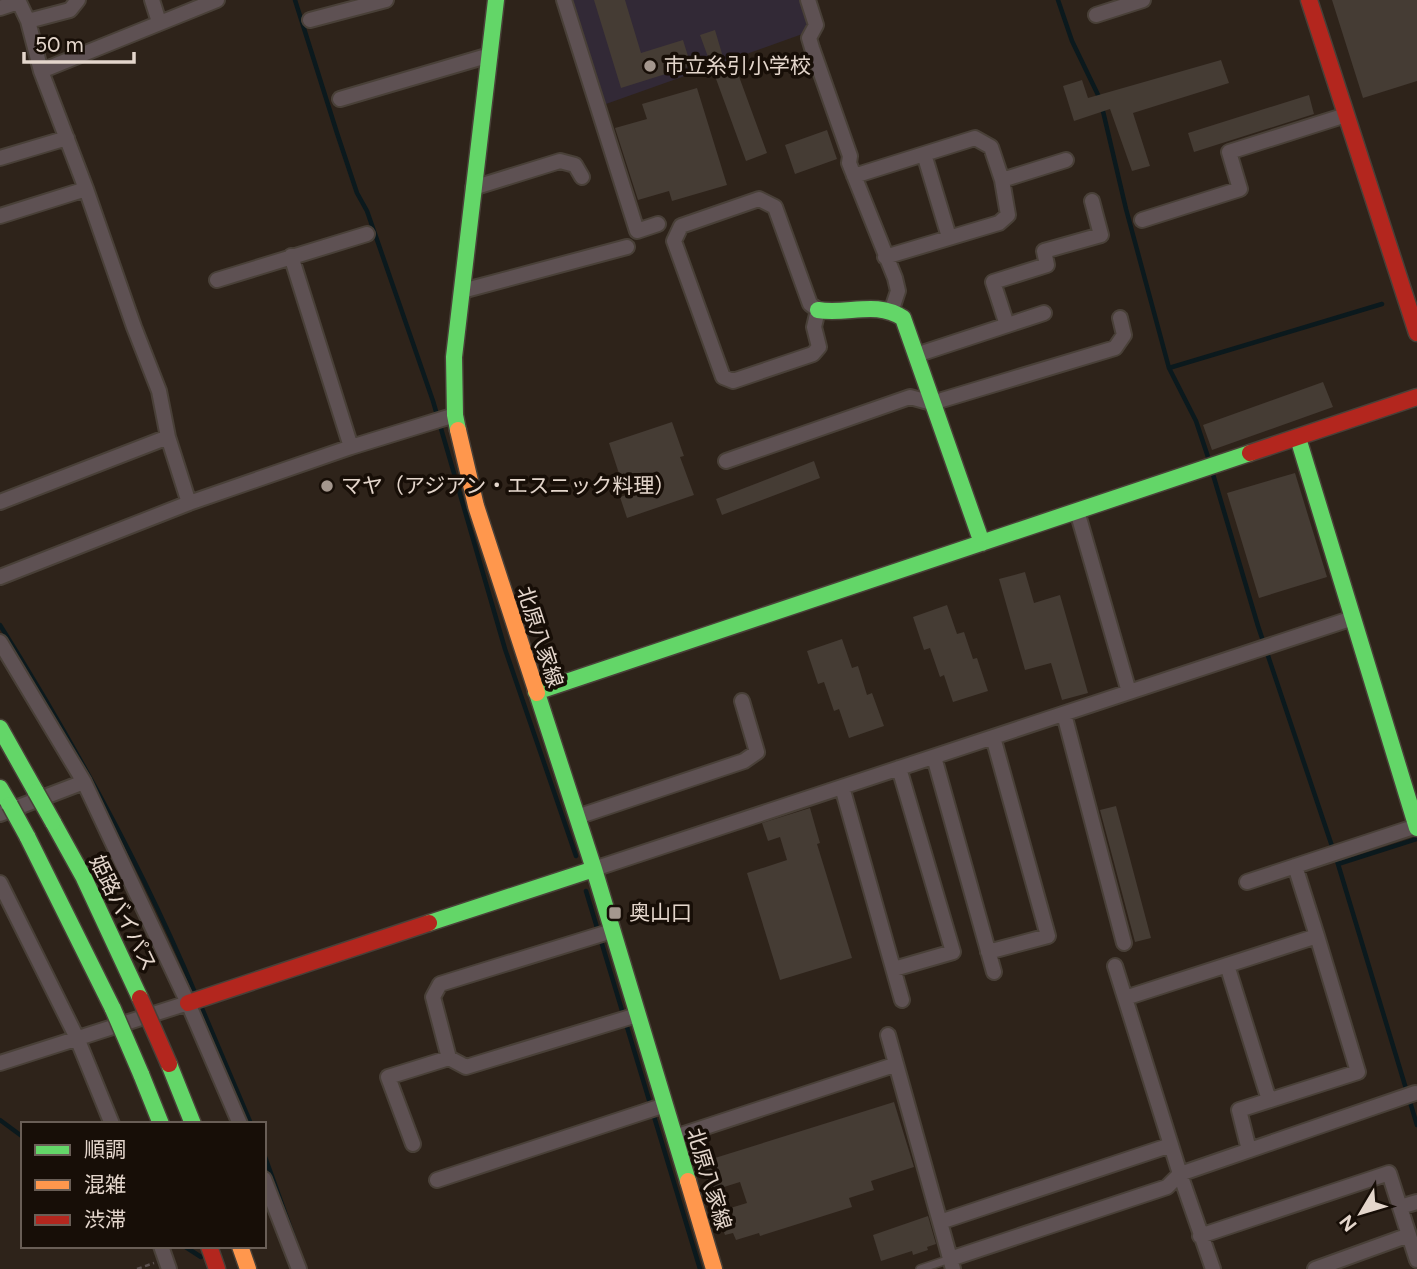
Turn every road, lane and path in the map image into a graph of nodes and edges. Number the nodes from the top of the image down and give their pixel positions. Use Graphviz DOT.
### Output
graph roads {
  1 [pos="78,0"];
  2 [pos="152,0"];
  3 [pos="217,0"];
  4 [pos="386,0"];
  5 [pos="512,0"];
  6 [pos="564,0"];
  7 [pos="808,0"];
  8 [pos="1143,0"];
  9 [pos="1309,0"];
  10 [pos="18,1"];
  11 [pos="496,3"];
  12 [pos="0,8"];
  13 [pos="1096,15"];
  14 [pos="310,20"];
  15 [pos="28,21"];
  16 [pos="159,22"];
  17 [pos="489,55"];
  18 [pos="41,71"];
  19 [pos="340,99"];
  20 [pos="1346,114"];
  21 [pos="67,138"];
  22 [pos="923,154"];
  23 [pos="0,158"];
  24 [pos="1066,160"];
  25 [pos="854,176"];
  26 [pos="582,177"];
  27 [pos="1002,180"];
  28 [pos="473,188"];
  29 [pos="86,189"];
  30 [pos="1092,201"];
  31 [pos="0,216"];
  32 [pos="1142,220"];
  33 [pos="658,225"];
  34 [pos="367,234"];
  35 [pos="949,237"];
  36 [pos="627,247"];
  37 [pos="291,256"];
  38 [pos="885,257"];
  39 [pos="217,279"];
  40 [pos="462,290"];
  41 [pos="892,309"];
  42 [pos="818,310"];
  43 [pos="1044,313"];
  44 [pos="1120,318"];
  45 [pos="1007,325"];
  46 [pos="1417,333"];
  47 [pos="916,355"];
  48 [pos="1417,397"];
  49 [pos="932,403"];
  50 [pos="455,415"];
  51 [pos="168,437"];
  52 [pos="1298,438"];
  53 [pos="351,447"];
  54 [pos="726,461"];
  55 [pos="0,502"];
  56 [pos="190,503"];
  57 [pos="1077,511"];
  58 [pos="982,543"];
  59 [pos="0,577"];
  60 [pos="1353,618"];
  61 [pos="0,642"];
  62 [pos="536,692"];
  63 [pos="1129,692"];
  64 [pos="742,701"];
  65 [pos="1064,714"];
  66 [pos="0,728"];
  67 [pos="993,737"];
  68 [pos="934,757"];
  69 [pos="899,768"];
  70 [pos="84,782"];
  71 [pos="842,787"];
  72 [pos="0,788"];
  73 [pos="5,810"];
  74 [pos="577,817"];
  75 [pos="1417,827"];
  76 [pos="1295,866"];
  77 [pos="594,869"];
  78 [pos="1247,882"];
  79 [pos="0,883"];
  80 [pos="612,931"];
  81 [pos="1317,936"];
  82 [pos="1124,943"];
  83 [pos="988,952"];
  84 [pos="1227,965"];
  85 [pos="1115,966"];
  86 [pos="894,969"];
  87 [pos="994,972"];
  88 [pos="1125,998"];
  89 [pos="902,1000"];
  90 [pos="188,1003"];
  91 [pos="637,1016"];
  92 [pos="888,1035"];
  93 [pos="77,1038"];
  94 [pos="449,1058"];
  95 [pos="0,1063"];
  96 [pos="894,1065"];
  97 [pos="1415,1093"];
  98 [pos="1269,1100"];
  99 [pos="665,1105"];
  100 [pos="111,1122"];
  101 [pos="160,1122"];
  102 [pos="192,1122"];
  103 [pos="239,1122"];
  104 [pos="675,1137"];
  105 [pos="413,1144"];
  106 [pos="1171,1144"];
  107 [pos="1249,1150"];
  108 [pos="1180,1174"];
  109 [pos="436,1180"];
  110 [pos="266,1184"];
  111 [pos="1417,1202"];
  112 [pos="1400,1207"];
  113 [pos="940,1222"];
  114 [pos="1409,1235"];
  115 [pos="1200,1236"];
  116 [pos="162,1248"];
  117 [pos="210,1248"];
  118 [pos="241,1248"];
  119 [pos="1417,1260"];
  120 [pos="952,1264"];
  121 [pos="169,1269"];
  122 [pos="217,1269"];
  123 [pos="248,1269"];
  124 [pos="299,1269"];
  125 [pos="714,1269"];
  126 [pos="920,1269"];
  127 [pos="1213,1269"];
  128 [pos="1315,1269"];
  1 -- 15 [label="street"];
  2 -- 16 [label="street"];
  3 -- 16 [label="street"];
  4 -- 14 [label="street"];
  5 -- 11 [label="street"];
  6 -- 33 [label="street"];
  7 -- 25 [label="street"];
  8 -- 13 [label="street"];
  9 -- 20 [label="main road"];
  10 -- 12 [label="street"];
  10 -- 15 [label="street"];
  11 -- 17 [label="main road, 北原八家線"];
  15 -- 18 [label="street"];
  16 -- 18 [label="street"];
  17 -- 19 [label="street"];
  17 -- 28 [label="main road, 北原八家線"];
  18 -- 21 [label="street"];
  20 -- 32 [label="street"];
  20 -- 46 [label="main road"];
  21 -- 23 [label="street"];
  21 -- 29 [label="street"];
  22 -- 25 [label="street"];
  22 -- 27 [label="street"];
  22 -- 35 [label="street"];
  24 -- 27 [label="street"];
  25 -- 38 [label="street"];
  26 -- 28 [label="street"];
  27 -- 35 [label="street"];
  28 -- 40 [label="main road, 北原八家線"];
  29 -- 31 [label="street"];
  29 -- 51 [label="street"];
  30 -- 45 [label="street"];
  34 -- 37 [label="street"];
  35 -- 38 [label="street"];
  36 -- 40 [label="street"];
  37 -- 39 [label="street"];
  37 -- 53 [label="street"];
  38 -- 41 [label="street"];
  40 -- 50 [label="main road, 北原八家線"];
  41 -- 42 [label="main road"];
  41 -- 47 [label="main road"];
  42 -- 42 [label="street"];
  43 -- 45 [label="street"];
  44 -- 49 [label="street"];
  45 -- 47 [label="street"];
  47 -- 49 [label="main road"];
  48 -- 52 [label="main road"];
  49 -- 54 [label="street"];
  49 -- 58 [label="main road"];
  50 -- 53 [label="street"];
  50 -- 62 [label="main road, 北原八家線"];
  51 -- 55 [label="street"];
  51 -- 56 [label="street"];
  52 -- 57 [label="main road"];
  52 -- 60 [label="main road"];
  53 -- 56 [label="street"];
  56 -- 59 [label="street"];
  57 -- 58 [label="main road"];
  57 -- 63 [label="street"];
  58 -- 62 [label="main road"];
  60 -- 63 [label="street"];
  60 -- 75 [label="main road"];
  61 -- 70 [label="street"];
  62 -- 74 [label="main road, 北原八家線"];
  63 -- 65 [label="street"];
  64 -- 74 [label="street"];
  65 -- 67 [label="street"];
  65 -- 82 [label="street"];
  66 -- 102 [label="main road, 姫路バイパス, bridge"];
  67 -- 68 [label="street"];
  67 -- 83 [label="street"];
  68 -- 69 [label="street"];
  68 -- 83 [label="street"];
  69 -- 71 [label="street"];
  69 -- 86 [label="street"];
  70 -- 73 [label="street"];
  70 -- 90 [label="street"];
  71 -- 77 [label="street"];
  71 -- 86 [label="street"];
  72 -- 73 [label="main road"];
  73 -- 101 [label="main road, bridge"];
  74 -- 77 [label="main road, 北原八家線"];
  75 -- 76 [label="street"];
  76 -- 78 [label="street"];
  76 -- 81 [label="street"];
  77 -- 80 [label="main road, 北原八家線"];
  77 -- 90 [label="main road"];
  79 -- 93 [label="street"];
  80 -- 91 [label="main road, 北原八家線"];
  80 -- 94 [label="street"];
  81 -- 84 [label="street"];
  81 -- 98 [label="street"];
  83 -- 87 [label="street"];
  84 -- 88 [label="street"];
  84 -- 98 [label="street"];
  85 -- 88 [label="street"];
  86 -- 89 [label="street"];
  88 -- 106 [label="street"];
  90 -- 93 [label="street"];
  90 -- 103 [label="street"];
  91 -- 94 [label="street"];
  91 -- 99 [label="main road, 北原八家線"];
  92 -- 96 [label="street"];
  93 -- 95 [label="street"];
  93 -- 100 [label="street"];
  94 -- 105 [label="street"];
  96 -- 104 [label="street"];
  96 -- 113 [label="street"];
  97 -- 107 [label="street"];
  98 -- 107 [label="street"];
  99 -- 104 [label="main road, 北原八家線"];
  99 -- 109 [label="street"];
  104 -- 125 [label="main road, 北原八家線"];
  106 -- 108 [label="street"];
  106 -- 113 [label="street"];
  107 -- 108 [label="street"];
  108 -- 115 [label="street"];
  108 -- 120 [label="street"];
  110 -- 124 [label="street"];
  111 -- 112 [label="street"];
  112 -- 114 [label="street"];
  112 -- 115 [label="street"];
  113 -- 120 [label="street"];
  114 -- 119 [label="street"];
  114 -- 128 [label="street"];
  115 -- 127 [label="street"];
  116 -- 121 [label="street"];
  117 -- 122 [label="main road"];
  118 -- 123 [label="main road"];
  120 -- 126 [label="lane"];
}
